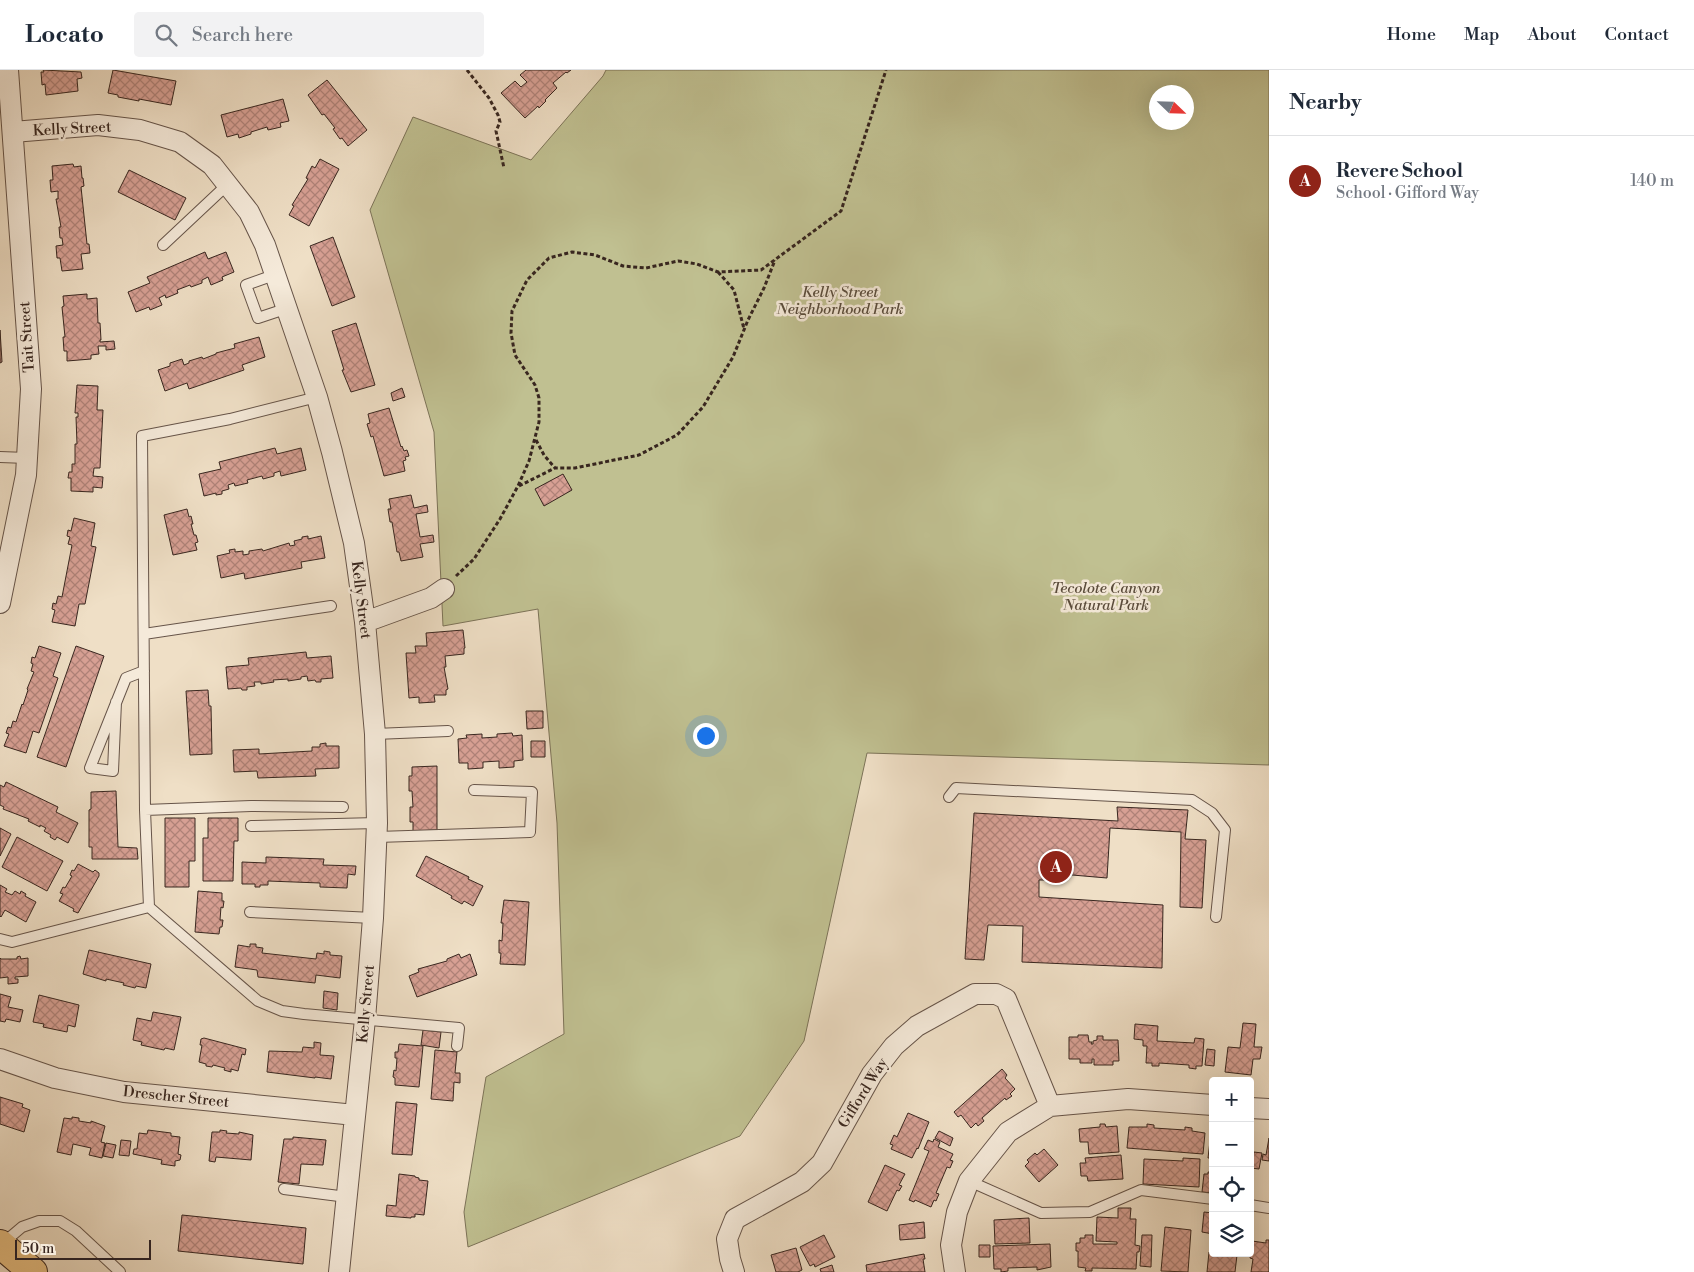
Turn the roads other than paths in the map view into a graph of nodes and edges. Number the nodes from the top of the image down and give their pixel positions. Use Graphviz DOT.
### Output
graph roads {
  1 [pos="8,70"];
  2 [pos="13,132"];
  3 [pos="228,184"];
  4 [pos="163,245"];
  5 [pos="274,275"];
  6 [pos="285,309"];
  7 [pos="317,397"];
  8 [pos="0,457"];
  9 [pos="27,458"];
  10 [pos="4,567"];
  11 [pos="444,589"];
  12 [pos="0,603"];
  13 [pos="330,606"];
  14 [pos="365,622"];
  15 [pos="144,634"];
  16 [pos="144,671"];
  17 [pos="116,702"];
  18 [pos="448,731"];
  19 [pos="375,734"];
  20 [pos="474,790"];
  21 [pos="949,797"];
  22 [pos="343,806"];
  23 [pos="145,810"];
  24 [pos="251,826"];
  25 [pos="377,830"];
  26 [pos="148,907"];
  27 [pos="250,912"];
  28 [pos="1216,917"];
  29 [pos="373,918"];
  30 [pos="0,939"];
  31 [pos="365,1019"];
  32 [pos="457,1046"];
  33 [pos="0,1059"];
  34 [pos="1209,1105"];
  35 [pos="1050,1106"];
  36 [pos="1254,1108"];
  37 [pos="1269,1110"];
  38 [pos="355,1116"];
  39 [pos="969,1181"];
  40 [pos="284,1189"];
  41 [pos="347,1197"];
  42 [pos="1209,1198"];
  43 [pos="1254,1206"];
  44 [pos="1269,1208"];
  45 [pos="0,1245"];
  46 [pos="33,1272"];
  47 [pos="120,1272"];
  48 [pos="340,1272"];
  49 [pos="734,1272"];
  50 [pos="955,1272"];
  1 -- 2 [label="street, Tait Street"];
  2 -- 3 [label="street, Kelly Street"];
  2 -- 9 [label="street, Tait Street"];
  3 -- 4 [label="lane"];
  3 -- 5 [label="street, Kelly Street"];
  5 -- 6 [label="street, Kelly Street"];
  5 -- 6 [label="lane"];
  6 -- 7 [label="street, Kelly Street"];
  7 -- 14 [label="street, Kelly Street"];
  7 -- 15 [label="lane"];
  8 -- 9 [label="lane"];
  9 -- 10 [label="street, Tait Street"];
  10 -- 12 [label="street, Tait Street"];
  11 -- 14 [label="street"];
  13 -- 15 [label="lane"];
  14 -- 19 [label="street, Kelly Street"];
  15 -- 16 [label="lane"];
  16 -- 17 [label="lane"];
  16 -- 23 [label="lane"];
  17 -- 17 [label="lane"];
  18 -- 19 [label="lane"];
  19 -- 25 [label="street, Kelly Street"];
  20 -- 25 [label="lane"];
  21 -- 28 [label="lane"];
  22 -- 23 [label="lane"];
  23 -- 26 [label="lane"];
  24 -- 25 [label="lane"];
  25 -- 29 [label="street, Kelly Street"];
  26 -- 30 [label="lane"];
  26 -- 31 [label="lane"];
  27 -- 29 [label="lane"];
  29 -- 31 [label="street, Kelly Street"];
  31 -- 32 [label="lane"];
  31 -- 38 [label="street, Kelly Street"];
  33 -- 38 [label="street, Drescher Street"];
  34 -- 35 [label="street"];
  35 -- 39 [label="street"];
  35 -- 49 [label="street, Gifford Way"];
  36 -- 37 [label="street"];
  38 -- 41 [label="street, Kelly Street"];
  39 -- 42 [label="lane"];
  39 -- 50 [label="street"];
  40 -- 41 [label="lane"];
  41 -- 48 [label="street, Kelly Street"];
  43 -- 44 [label="lane"];
  45 -- 46 [label="main road"];
  45 -- 47 [label="lane"];
}
